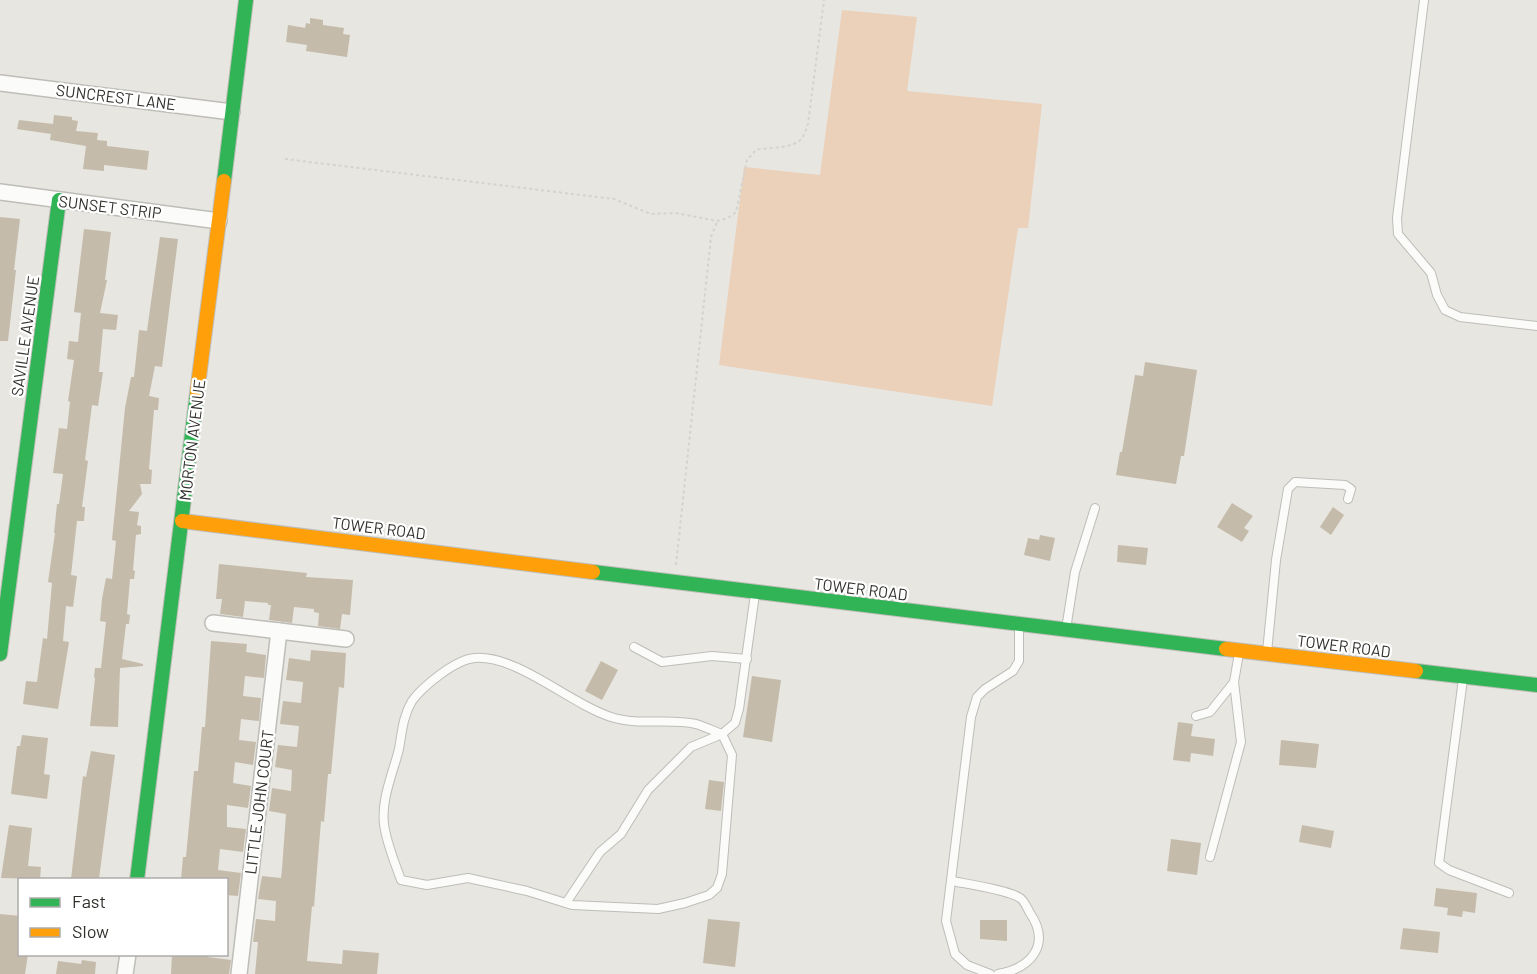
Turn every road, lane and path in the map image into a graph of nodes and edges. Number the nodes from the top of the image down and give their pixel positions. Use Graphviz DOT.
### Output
graph roads {
  1 [pos="246,0"];
  2 [pos="824,0"];
  3 [pos="1424,0"];
  4 [pos="0,83"];
  5 [pos="232,112"];
  6 [pos="285,159"];
  7 [pos="0,192"];
  8 [pos="59,200"];
  9 [pos="219,221"];
  10 [pos="717,221"];
  11 [pos="1537,326"];
  12 [pos="1348,499"];
  13 [pos="1095,508"];
  14 [pos="182,521"];
  15 [pos="674,582"];
  16 [pos="756,592"];
  17 [pos="213,623"];
  18 [pos="1019,625"];
  19 [pos="279,631"];
  20 [pos="1066,631"];
  21 [pos="346,639"];
  22 [pos="633,647"];
  23 [pos="1239,651"];
  24 [pos="0,654"];
  25 [pos="1267,654"];
  26 [pos="747,658"];
  27 [pos="1463,677"];
  28 [pos="1234,682"];
  29 [pos="1537,685"];
  30 [pos="1196,716"];
  31 [pos="722,734"];
  32 [pos="1210,857"];
  33 [pos="137,878"];
  34 [pos="952,881"];
  35 [pos="1509,892"];
  36 [pos="566,903"];
  37 [pos="128,956"];
  38 [pos="125,974"];
  39 [pos="239,974"];
  40 [pos="990,974"];
  41 [pos="998,974"];
  1 -- 5 [label="street, MORTON AVENUE"];
  2 -- 10 [label="path"];
  3 -- 11 [label="lane"];
  4 -- 5 [label="street, SUNCREST LANE"];
  5 -- 9 [label="street, MORTON AVENUE"];
  6 -- 10 [label="path"];
  7 -- 8 [label="street, SUNSET STRIP"];
  8 -- 9 [label="street, SUNSET STRIP"];
  8 -- 24 [label="street, SAVILLE AVENUE"];
  9 -- 14 [label="street, MORTON AVENUE"];
  10 -- 15 [label="path"];
  12 -- 25 [label="lane"];
  13 -- 20 [label="lane"];
  14 -- 15 [label="street, TOWER ROAD"];
  14 -- 33 [label="street, MORTON AVENUE"];
  15 -- 16 [label="street, TOWER ROAD"];
  16 -- 18 [label="street, TOWER ROAD"];
  16 -- 26 [label="lane"];
  17 -- 19 [label="street"];
  18 -- 20 [label="street, TOWER ROAD"];
  18 -- 34 [label="lane"];
  19 -- 21 [label="street"];
  19 -- 39 [label="street, LITTLE JOHN COURT"];
  20 -- 23 [label="street, TOWER ROAD"];
  22 -- 26 [label="lane"];
  23 -- 25 [label="street, TOWER ROAD"];
  23 -- 28 [label="lane"];
  25 -- 27 [label="street, TOWER ROAD"];
  26 -- 31 [label="lane"];
  27 -- 29 [label="street, TOWER ROAD"];
  27 -- 35 [label="lane"];
  28 -- 30 [label="lane"];
  28 -- 32 [label="lane"];
  31 -- 36 [label="lane"];
  31 -- 36 [label="lane"];
  31 -- 36 [label="lane"];
  34 -- 40 [label="lane"];
  34 -- 41 [label="lane"];
  37 -- 38 [label="street"];
}
